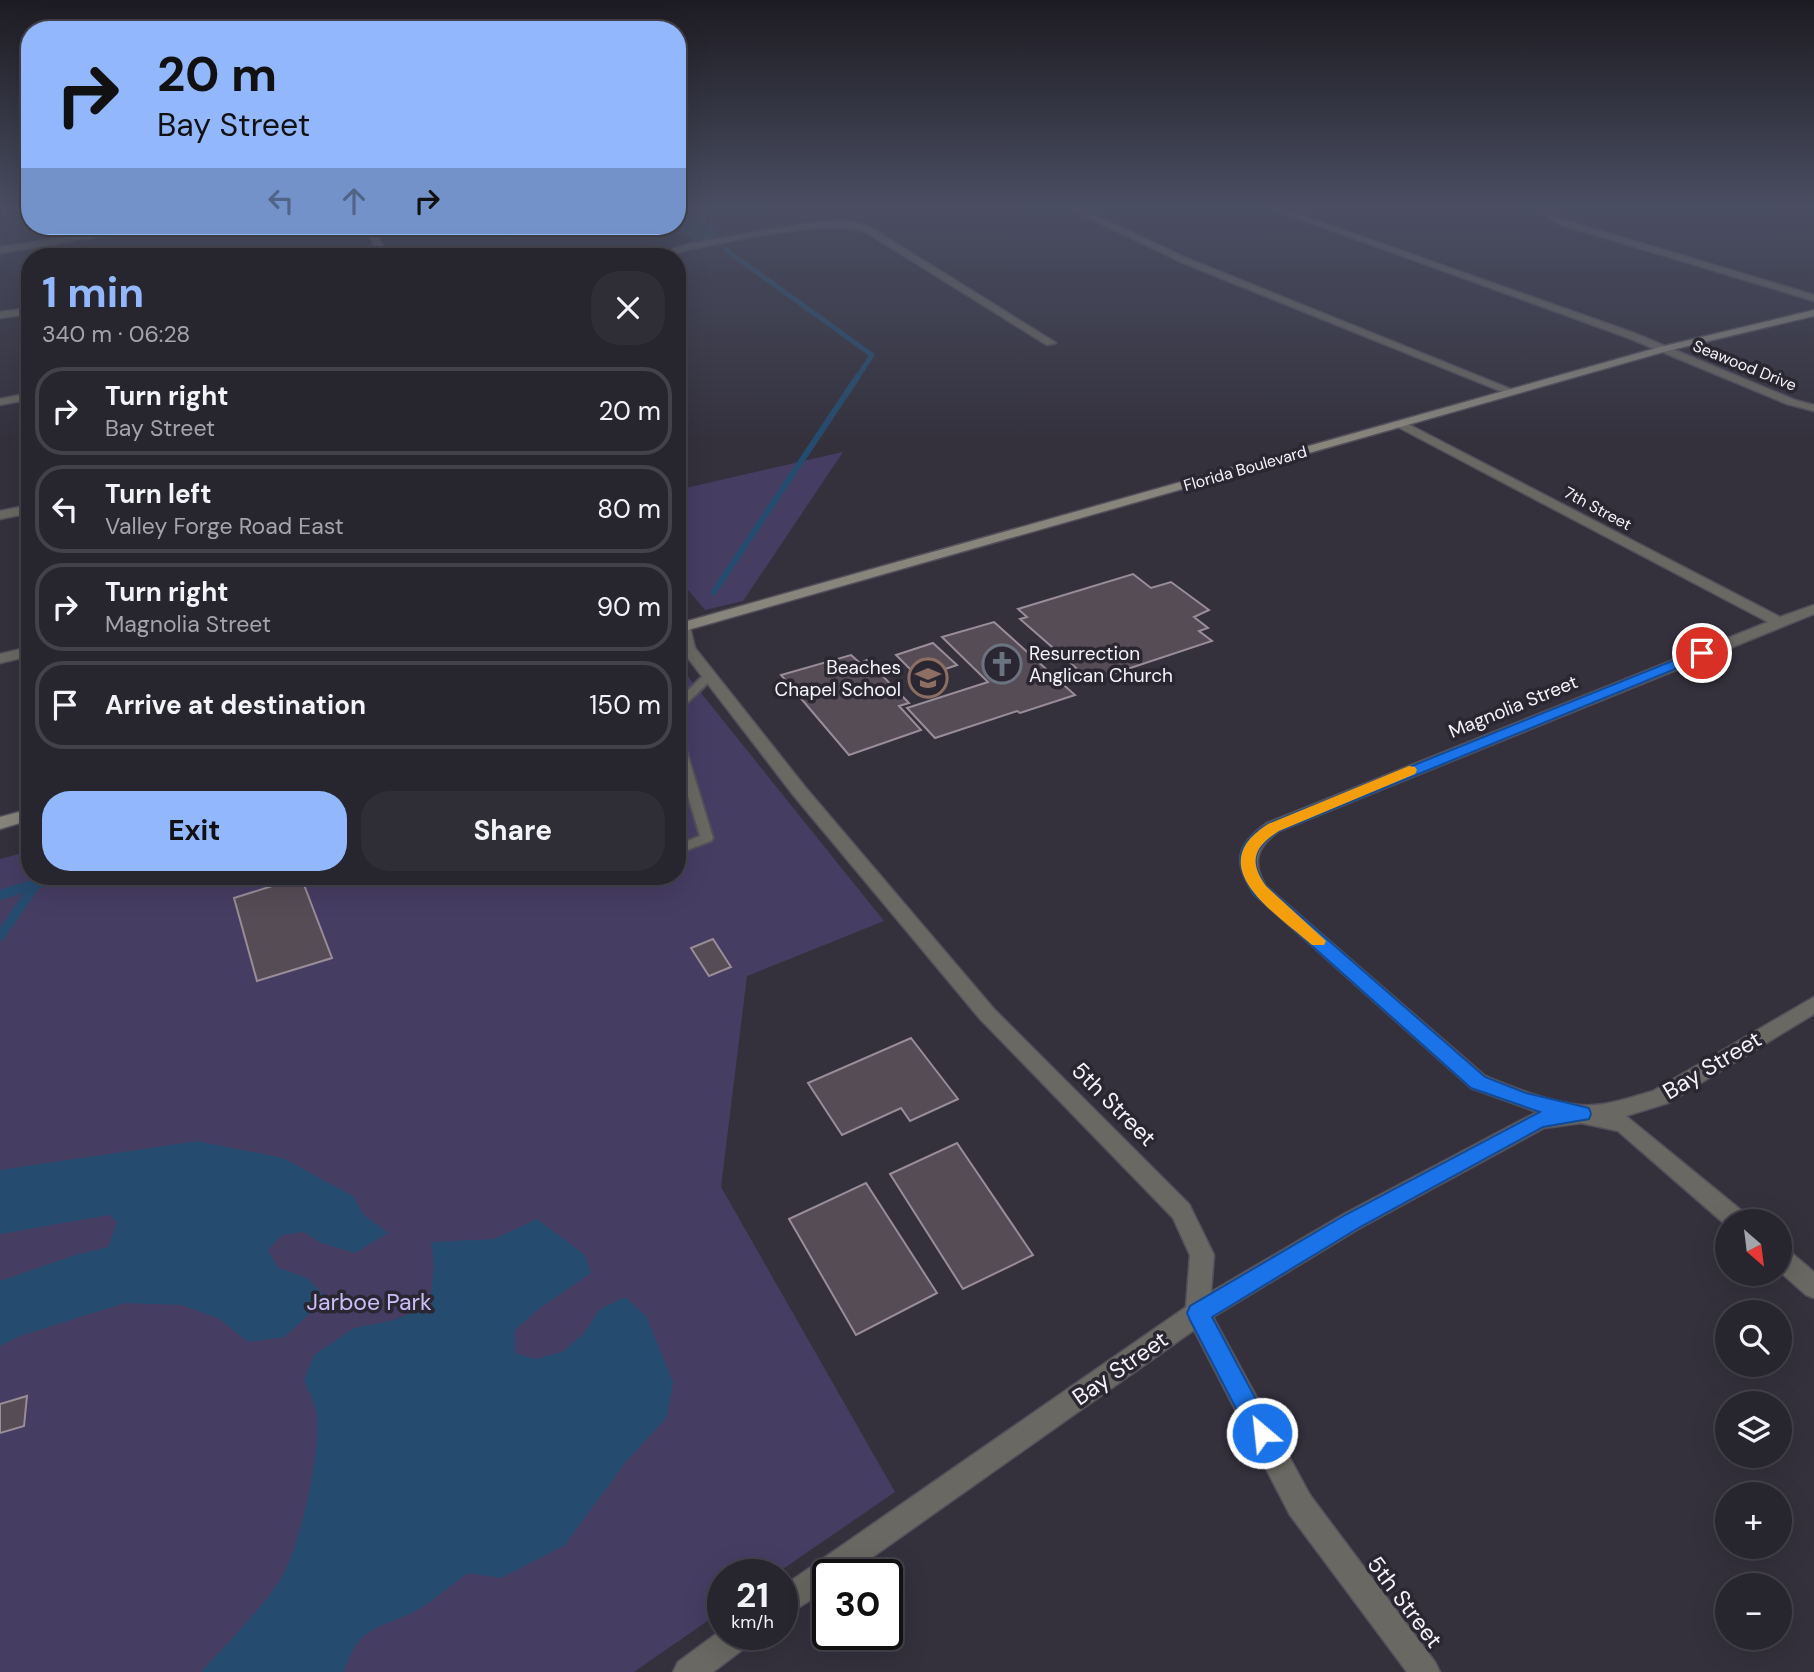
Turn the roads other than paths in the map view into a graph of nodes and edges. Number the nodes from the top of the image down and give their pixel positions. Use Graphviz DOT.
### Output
graph roads {
  1 [pos="961,287"];
  2 [pos="1251,287"];
  3 [pos="1492,287"];
  4 [pos="1778,287"];
  5 [pos="1814,298"];
  6 [pos="21,312"];
  7 [pos="1814,313"];
  8 [pos="0,316"];
  9 [pos="1051,343"];
  10 [pos="1664,349"];
  11 [pos="1511,392"];
  12 [pos="21,398"];
  13 [pos="0,402"];
  14 [pos="1814,408"];
  15 [pos="1401,424"];
  16 [pos="21,511"];
  17 [pos="0,515"];
  18 [pos="1814,609"];
  19 [pos="1780,623"];
  20 [pos="686,624"];
  21 [pos="686,644"];
  22 [pos="21,653"];
  23 [pos="0,659"];
  24 [pos="709,676"];
  25 [pos="686,698"];
  26 [pos="686,769"];
  27 [pos="21,817"];
  28 [pos="0,823"];
  29 [pos="686,846"];
  30 [pos="1814,1004"];
  31 [pos="1582,1114"];
  32 [pos="1724,1209"];
  33 [pos="1792,1268"];
  34 [pos="1814,1287"];
  35 [pos="1198,1313"];
  36 [pos="798,1593"];
  37 [pos="718,1650"];
  38 [pos="688,1672"];
  39 [pos="1425,1672"];
  1 -- 9 [label="street"];
  2 -- 11 [label="street"];
  3 -- 10 [label="street, Seawood Drive"];
  4 -- 5 [label="street"];
  6 -- 8 [label="street"];
  7 -- 10 [label="street, Florida Boulevard"];
  10 -- 11 [label="street, Florida Boulevard"];
  10 -- 14 [label="street, Seawood Drive"];
  11 -- 15 [label="street, Florida Boulevard"];
  12 -- 13 [label="street"];
  15 -- 19 [label="street, 7th Street"];
  15 -- 20 [label="street, Florida Boulevard"];
  16 -- 17 [label="street"];
  18 -- 19 [label="street, Magnolia Street"];
  19 -- 31 [label="street, Magnolia Street"];
  21 -- 24 [label="street, 5th Street"];
  22 -- 23 [label="street"];
  24 -- 25 [label="lane"];
  24 -- 35 [label="street, 5th Street"];
  26 -- 29 [label="lane"];
  27 -- 28 [label="street"];
  30 -- 31 [label="street, Bay Street"];
  31 -- 32 [label="street"];
  31 -- 35 [label="street, Bay Street"];
  33 -- 34 [label="street"];
  35 -- 36 [label="street, Bay Street"];
  35 -- 39 [label="street, 5th Street"];
  37 -- 38 [label="street"];
}
